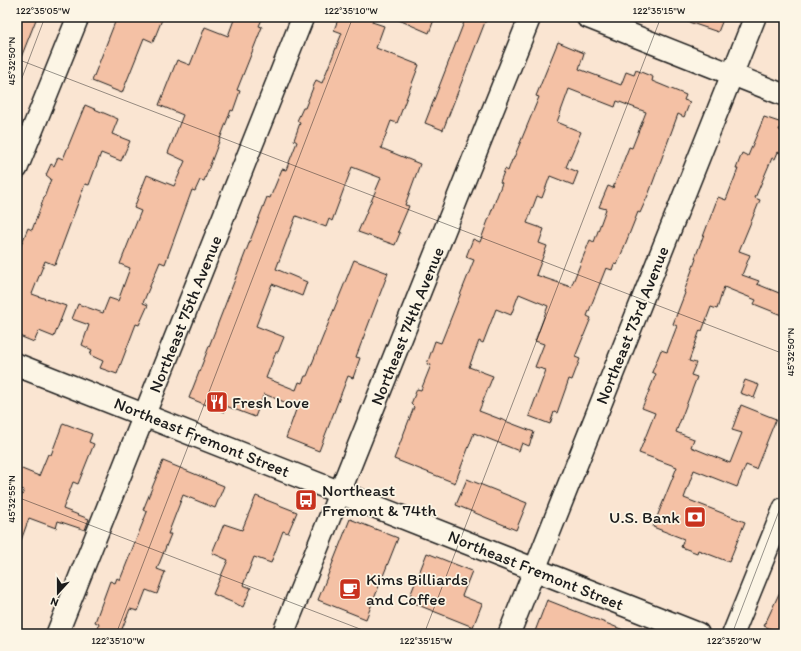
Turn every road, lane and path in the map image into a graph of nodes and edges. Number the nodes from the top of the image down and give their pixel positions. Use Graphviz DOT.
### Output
graph roads {
  1 [pos="78,17"];
  2 [pos="303,17"];
  3 [pos="530,17"];
  4 [pos="587,17"];
  5 [pos="755,17"];
  6 [pos="732,74"];
  7 [pos="784,94"];
  8 [pos="17,168"];
  9 [pos="17,365"];
  10 [pos="145,415"];
  11 [pos="340,492"];
  12 [pos="784,508"];
  13 [pos="535,569"];
  14 [pos="57,634"];
  15 [pos="283,634"];
  16 [pos="509,634"];
  17 [pos="698,634"];
  18 [pos="733,634"];
  1 -- 8 [label="street"];
  2 -- 10 [label="street, Northeast 75th Avenue"];
  3 -- 11 [label="street, Northeast 74th Avenue"];
  4 -- 6 [label="street"];
  5 -- 6 [label="street, Northeast 73rd Avenue"];
  6 -- 7 [label="street"];
  6 -- 13 [label="street, Northeast 73rd Avenue"];
  9 -- 10 [label="street, Northeast Fremont Street"];
  10 -- 11 [label="street, Northeast Fremont Street"];
  10 -- 14 [label="street, Northeast 75th Avenue"];
  11 -- 13 [label="street, Northeast Fremont Street"];
  11 -- 15 [label="street, Northeast 74th Avenue"];
  12 -- 18 [label="street"];
  13 -- 16 [label="street, Northeast 73rd Avenue"];
  13 -- 17 [label="street, Northeast Fremont Street"];
}
